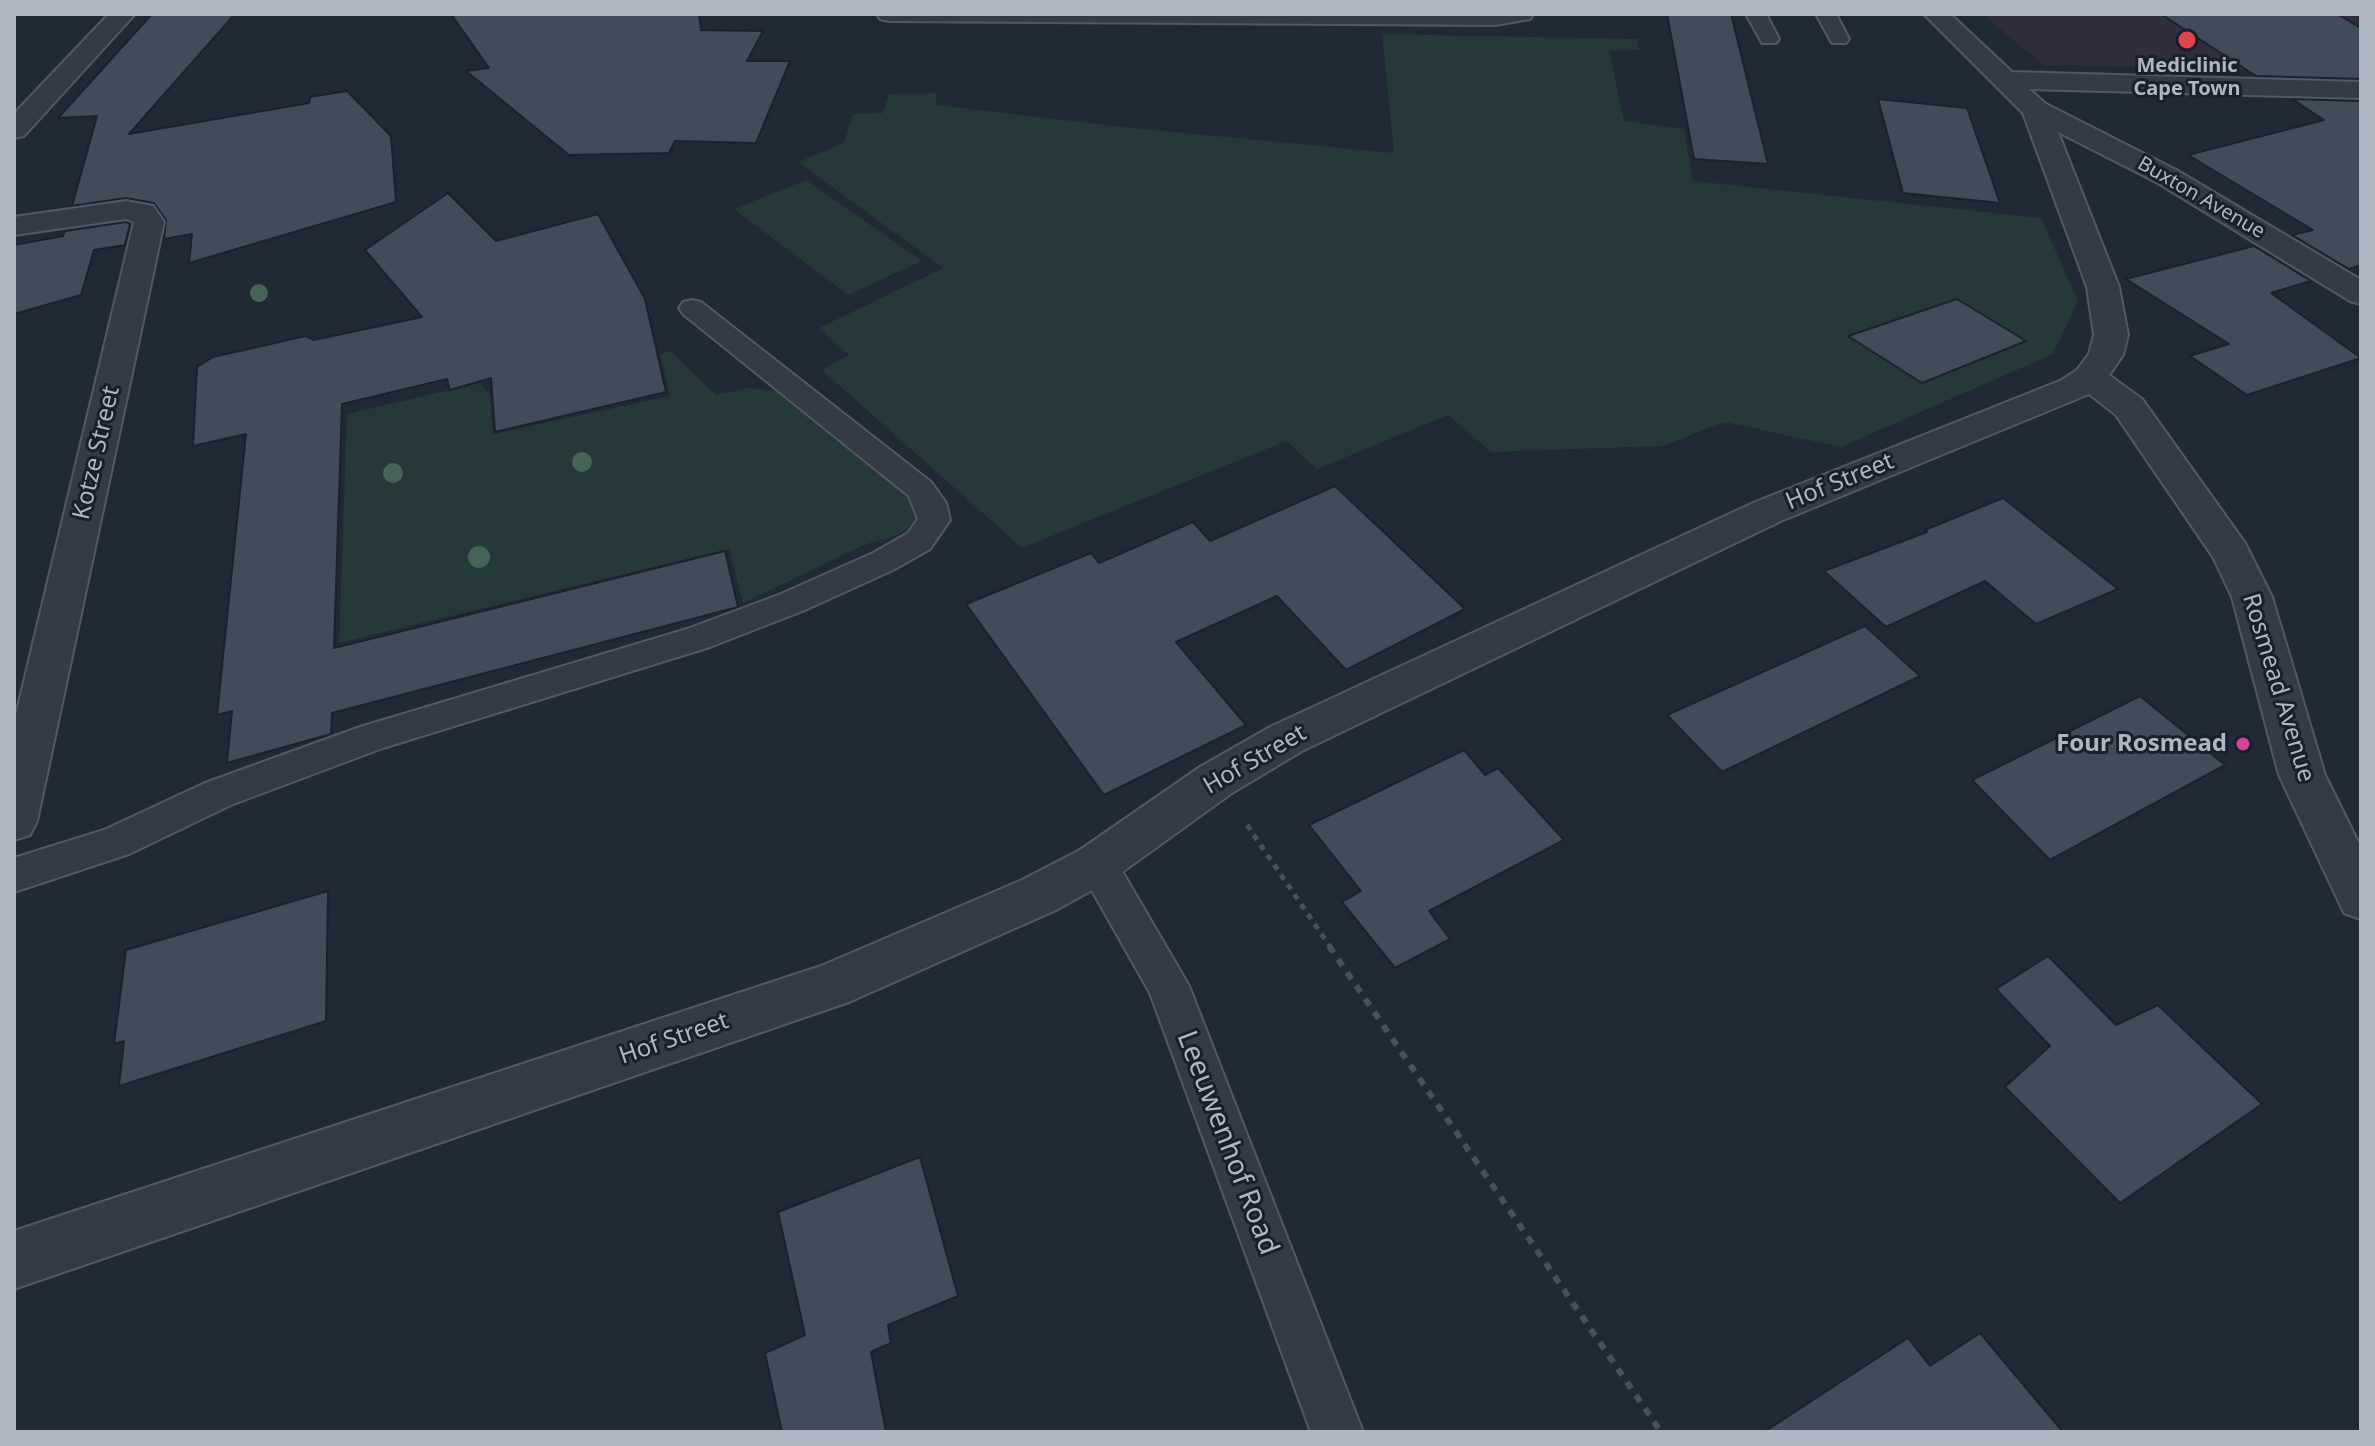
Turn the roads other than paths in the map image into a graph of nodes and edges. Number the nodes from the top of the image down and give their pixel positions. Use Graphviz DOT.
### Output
graph roads {
  1 [pos="123,14"];
  2 [pos="889,14"];
  3 [pos="1521,14"];
  4 [pos="1756,14"];
  5 [pos="1826,14"];
  6 [pos="1936,14"];
  7 [pos="1162,15"];
  8 [pos="1769,39"];
  9 [pos="1839,39"];
  10 [pos="2361,90"];
  11 [pos="2022,95"];
  12 [pos="14,130"];
  13 [pos="2081,172"];
  14 [pos="2168,177"];
  15 [pos="14,226"];
  16 [pos="2361,294"];
  17 [pos="692,308"];
  18 [pos="2089,377"];
  19 [pos="14,821"];
  20 [pos="1097,864"];
  21 [pos="14,875"];
  22 [pos="2361,898"];
  23 [pos="14,1260"];
  24 [pos="1337,1432"];
  1 -- 12 [label="street"];
  2 -- 7 [label="street"];
  3 -- 7 [label="street"];
  4 -- 8 [label="lane"];
  5 -- 9 [label="lane"];
  6 -- 11 [label="street"];
  10 -- 11 [label="street"];
  11 -- 13 [label="street"];
  11 -- 14 [label="street, Buxton Avenue"];
  13 -- 14 [label="street"];
  13 -- 18 [label="street"];
  14 -- 16 [label="street, Buxton Avenue"];
  15 -- 19 [label="street, Kotze Street"];
  17 -- 21 [label="lane"];
  18 -- 20 [label="street, Hof Street"];
  18 -- 22 [label="street, Rosmead Avenue"];
  20 -- 23 [label="street, Hof Street"];
  20 -- 24 [label="lane, Leeuwenhof Road"];
}
